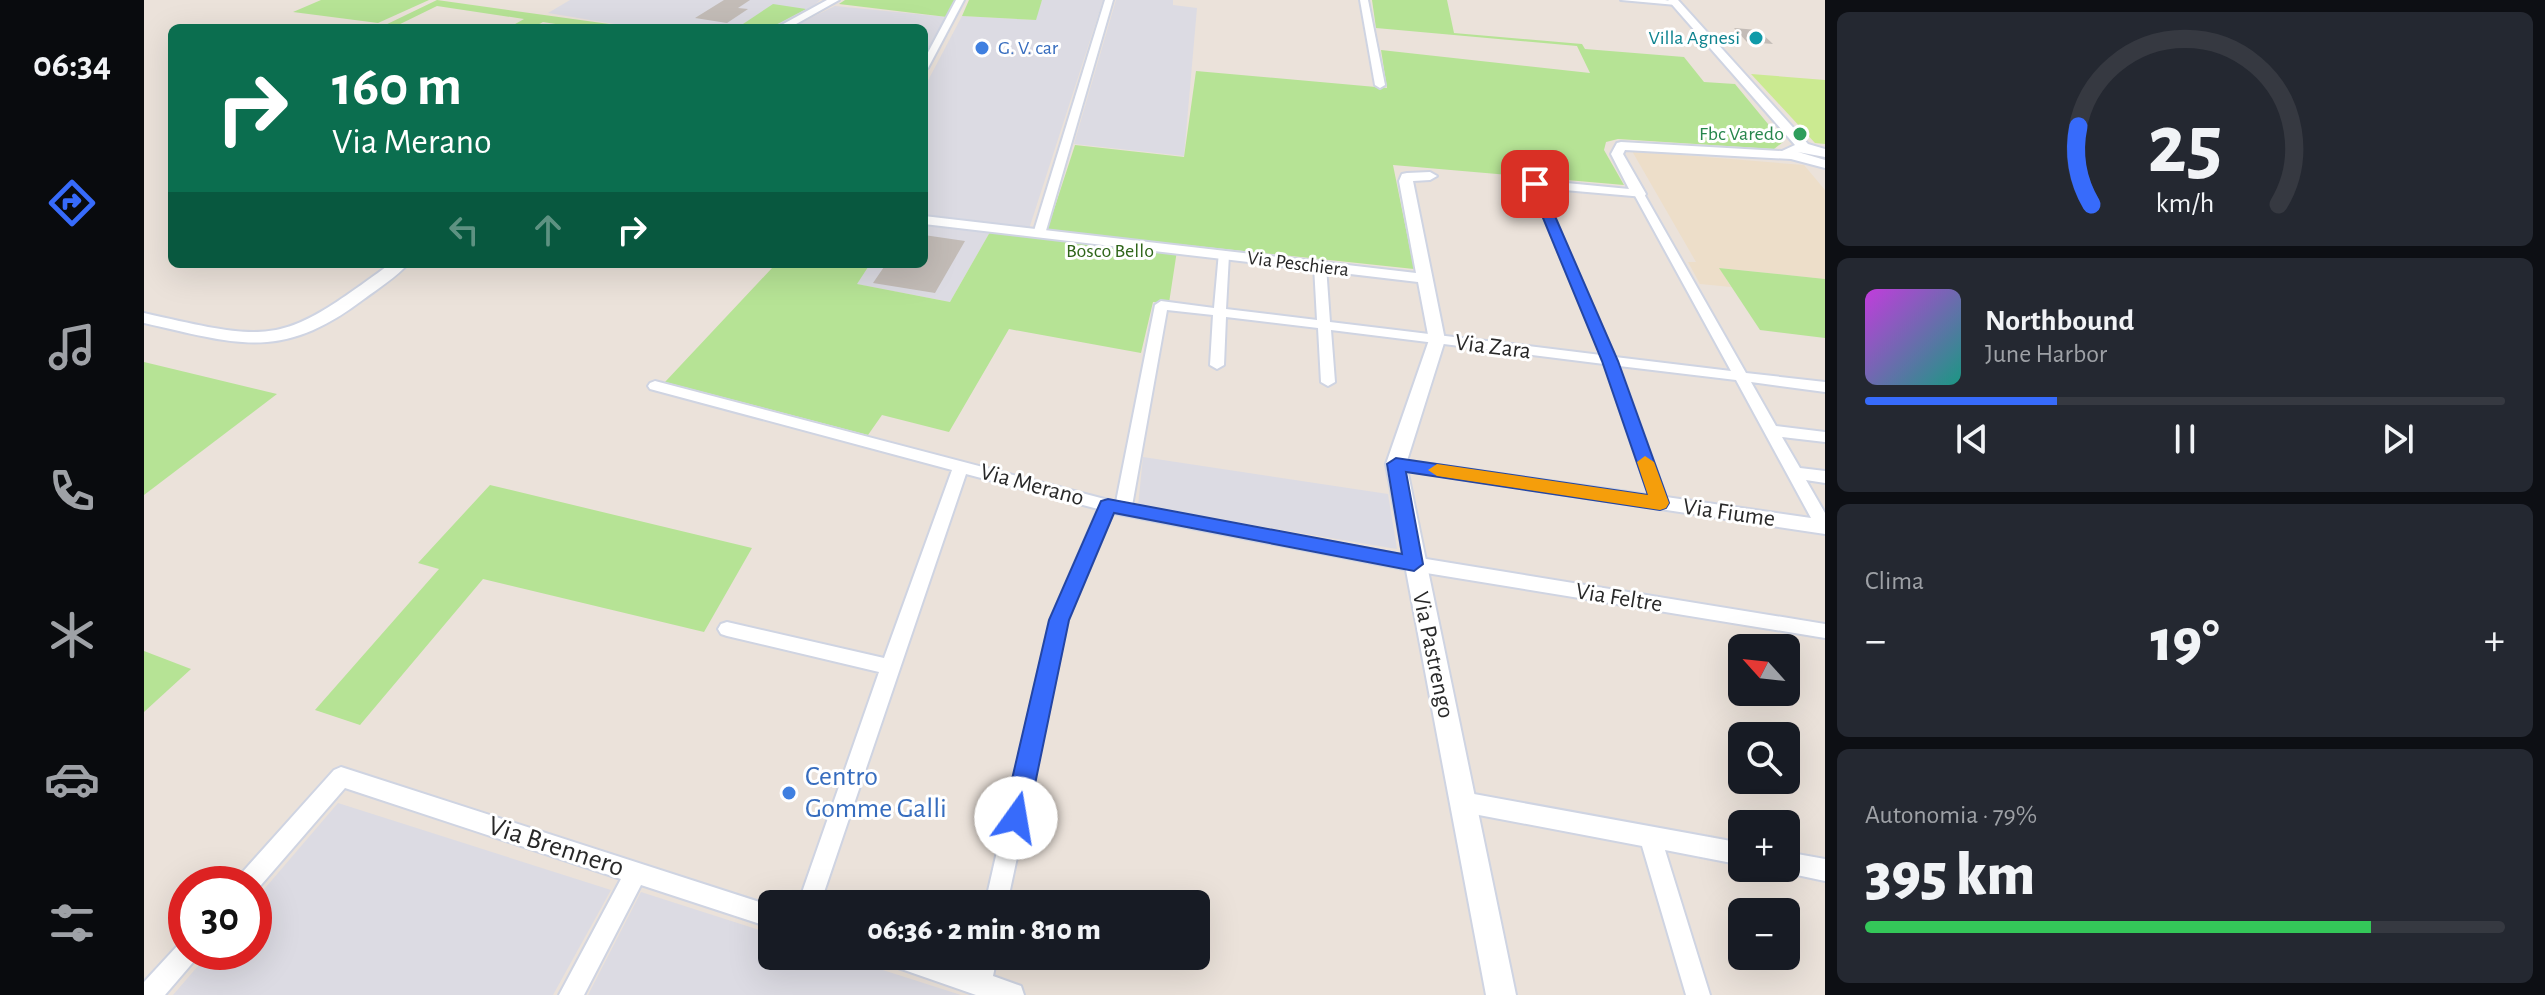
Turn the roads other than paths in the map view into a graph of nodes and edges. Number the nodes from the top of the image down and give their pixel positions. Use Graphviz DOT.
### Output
graph roads {
  1 [pos="834,0"];
  2 [pos="960,0"];
  3 [pos="1109,0"];
  4 [pos="1364,0"];
  5 [pos="1625,0"];
  6 [pos="1676,3"];
  7 [pos="789,24"];
  8 [pos="928,60"];
  9 [pos="1380,85"];
  10 [pos="1797,151"];
  11 [pos="1824,163"];
  12 [pos="1430,176"];
  13 [pos="1535,184"];
  14 [pos="1639,194"];
  15 [pos="928,220"];
  16 [pos="1039,234"];
  17 [pos="1223,255"];
  18 [pos="1320,266"];
  19 [pos="394,268"];
  20 [pos="1423,275"];
  21 [pos="1220,313"];
  22 [pos="144,318"];
  23 [pos="1325,326"];
  24 [pos="1437,340"];
  25 [pos="1610,361"];
  26 [pos="1217,365"];
  27 [pos="1740,377"];
  28 [pos="1328,382"];
  29 [pos="655,386"];
  30 [pos="1825,387"];
  31 [pos="1769,430"];
  32 [pos="1825,437"];
  33 [pos="1396,464"];
  34 [pos="961,466"];
  35 [pos="1794,473"];
  36 [pos="1825,477"];
  37 [pos="1660,503"];
  38 [pos="1115,508"];
  39 [pos="1825,527"];
  40 [pos="1414,564"];
  41 [pos="727,629"];
  42 [pos="1825,631"];
  43 [pos="890,667"];
  44 [pos="1463,802"];
  45 [pos="1650,837"];
  46 [pos="1728,851"];
  47 [pos="263,866"];
  48 [pos="1800,866"];
  49 [pos="1825,870"];
  50 [pos="636,873"];
  51 [pos="814,890"];
  52 [pos="999,890"];
  53 [pos="758,912"];
  54 [pos="171,970"];
  55 [pos="937,970"];
  56 [pos="982,970"];
  57 [pos="979,984"];
  58 [pos="149,995"];
  59 [pos="571,995"];
  60 [pos="1012,995"];
  61 [pos="1501,995"];
  62 [pos="1698,995"];
  1 -- 7 [label="street"];
  2 -- 8 [label="street"];
  3 -- 16 [label="street"];
  4 -- 9 [label="street"];
  5 -- 6 [label="street"];
  6 -- 10 [label="street"];
  10 -- 11 [label="street"];
  10 -- 14 [label="street"];
  12 -- 20 [label="street"];
  13 -- 14 [label="street"];
  13 -- 25 [label="street"];
  14 -- 27 [label="street"];
  15 -- 16 [label="street, Via Peschiera"];
  16 -- 17 [label="street, Via Peschiera"];
  17 -- 18 [label="street, Via Peschiera"];
  17 -- 21 [label="street"];
  18 -- 20 [label="street, Via Peschiera"];
  18 -- 23 [label="street"];
  19 -- 22 [label="street"];
  20 -- 24 [label="street"];
  21 -- 23 [label="street, Via Zara"];
  21 -- 26 [label="street"];
  21 -- 38 [label="street, Via Zara"];
  23 -- 24 [label="street, Via Zara"];
  23 -- 28 [label="street"];
  24 -- 25 [label="street, Via Zara"];
  24 -- 33 [label="street, Via Pastrengo"];
  25 -- 27 [label="street, Via Zara"];
  25 -- 37 [label="street"];
  27 -- 30 [label="street, Via Zara"];
  27 -- 31 [label="street"];
  29 -- 34 [label="street, Via Merano"];
  31 -- 32 [label="street"];
  31 -- 35 [label="street"];
  33 -- 37 [label="street, Via Fiume"];
  33 -- 40 [label="street, Via Pastrengo"];
  34 -- 38 [label="street, Via Merano"];
  34 -- 43 [label="street"];
  35 -- 36 [label="street"];
  35 -- 39 [label="street"];
  37 -- 39 [label="street, Via Fiume"];
  38 -- 40 [label="street, Via Merano"];
  38 -- 52 [label="street"];
  40 -- 42 [label="street, Via Feltre"];
  40 -- 44 [label="street, Via Pastrengo"];
  41 -- 43 [label="street"];
  43 -- 51 [label="street"];
  44 -- 45 [label="street"];
  44 -- 61 [label="street, Via Pastrengo"];
  45 -- 46 [label="street"];
  45 -- 62 [label="street"];
  47 -- 50 [label="street, Via Brennero"];
  48 -- 49 [label="street"];
  50 -- 53 [label="street, Via Brennero"];
  50 -- 59 [label="street"];
  54 -- 58 [label="street"];
  55 -- 57 [label="street"];
  56 -- 57 [label="street"];
  57 -- 60 [label="street"];
}
